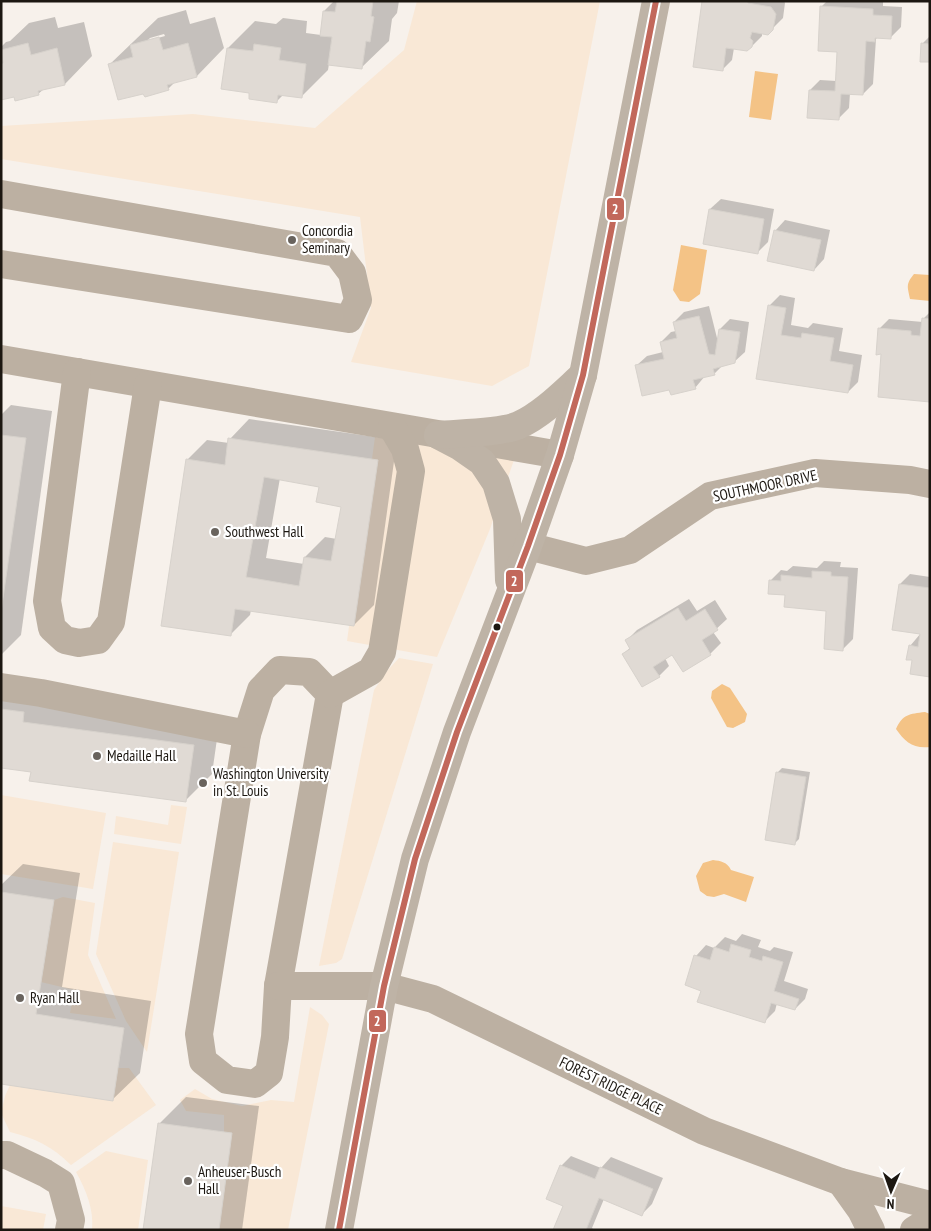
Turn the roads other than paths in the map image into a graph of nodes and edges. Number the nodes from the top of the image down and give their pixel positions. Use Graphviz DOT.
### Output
graph roads {
  1 [pos="656,1"];
  2 [pos="1,194"];
  3 [pos="1,264"];
  4 [pos="1,360"];
  5 [pos="77,372"];
  6 [pos="583,375"];
  7 [pos="148,384"];
  8 [pos="392,428"];
  9 [pos="438,435"];
  10 [pos="560,455"];
  11 [pos="930,484"];
  12 [pos="528,546"];
  13 [pos="510,595"];
  14 [pos="1,687"];
  15 [pos="330,694"];
  16 [pos="247,734"];
  17 [pos="278,986"];
  18 [pos="384,986"];
  19 [pos="1,1155"];
  20 [pos="840,1182"];
  21 [pos="930,1206"];
  22 [pos="930,1220"];
  23 [pos="69,1230"];
  24 [pos="339,1230"];
  25 [pos="871,1230"];
  26 [pos="914,1230"];
  1 -- 6 [label="main road"];
  2 -- 3 [label="street"];
  4 -- 5 [label="street"];
  5 -- 7 [label="street"];
  5 -- 7 [label="street"];
  6 -- 9 [label="main road"];
  6 -- 10 [label="main road"];
  7 -- 8 [label="street"];
  8 -- 9 [label="street"];
  8 -- 15 [label="street"];
  9 -- 10 [label="street"];
  9 -- 13 [label="main road"];
  10 -- 12 [label="main road"];
  11 -- 12 [label="street, SOUTHMOOR DRIVE"];
  12 -- 13 [label="main road"];
  13 -- 18 [label="main road"];
  14 -- 16 [label="street"];
  15 -- 16 [label="street"];
  15 -- 17 [label="street"];
  16 -- 17 [label="street"];
  17 -- 18 [label="street, FOREST RIDGE PLACE"];
  18 -- 20 [label="street, FOREST RIDGE PLACE"];
  18 -- 24 [label="main road"];
  19 -- 23 [label="street"];
  20 -- 21 [label="street, FOREST RIDGE PLACE"];
  20 -- 25 [label="street"];
  22 -- 26 [label="street"];
}
